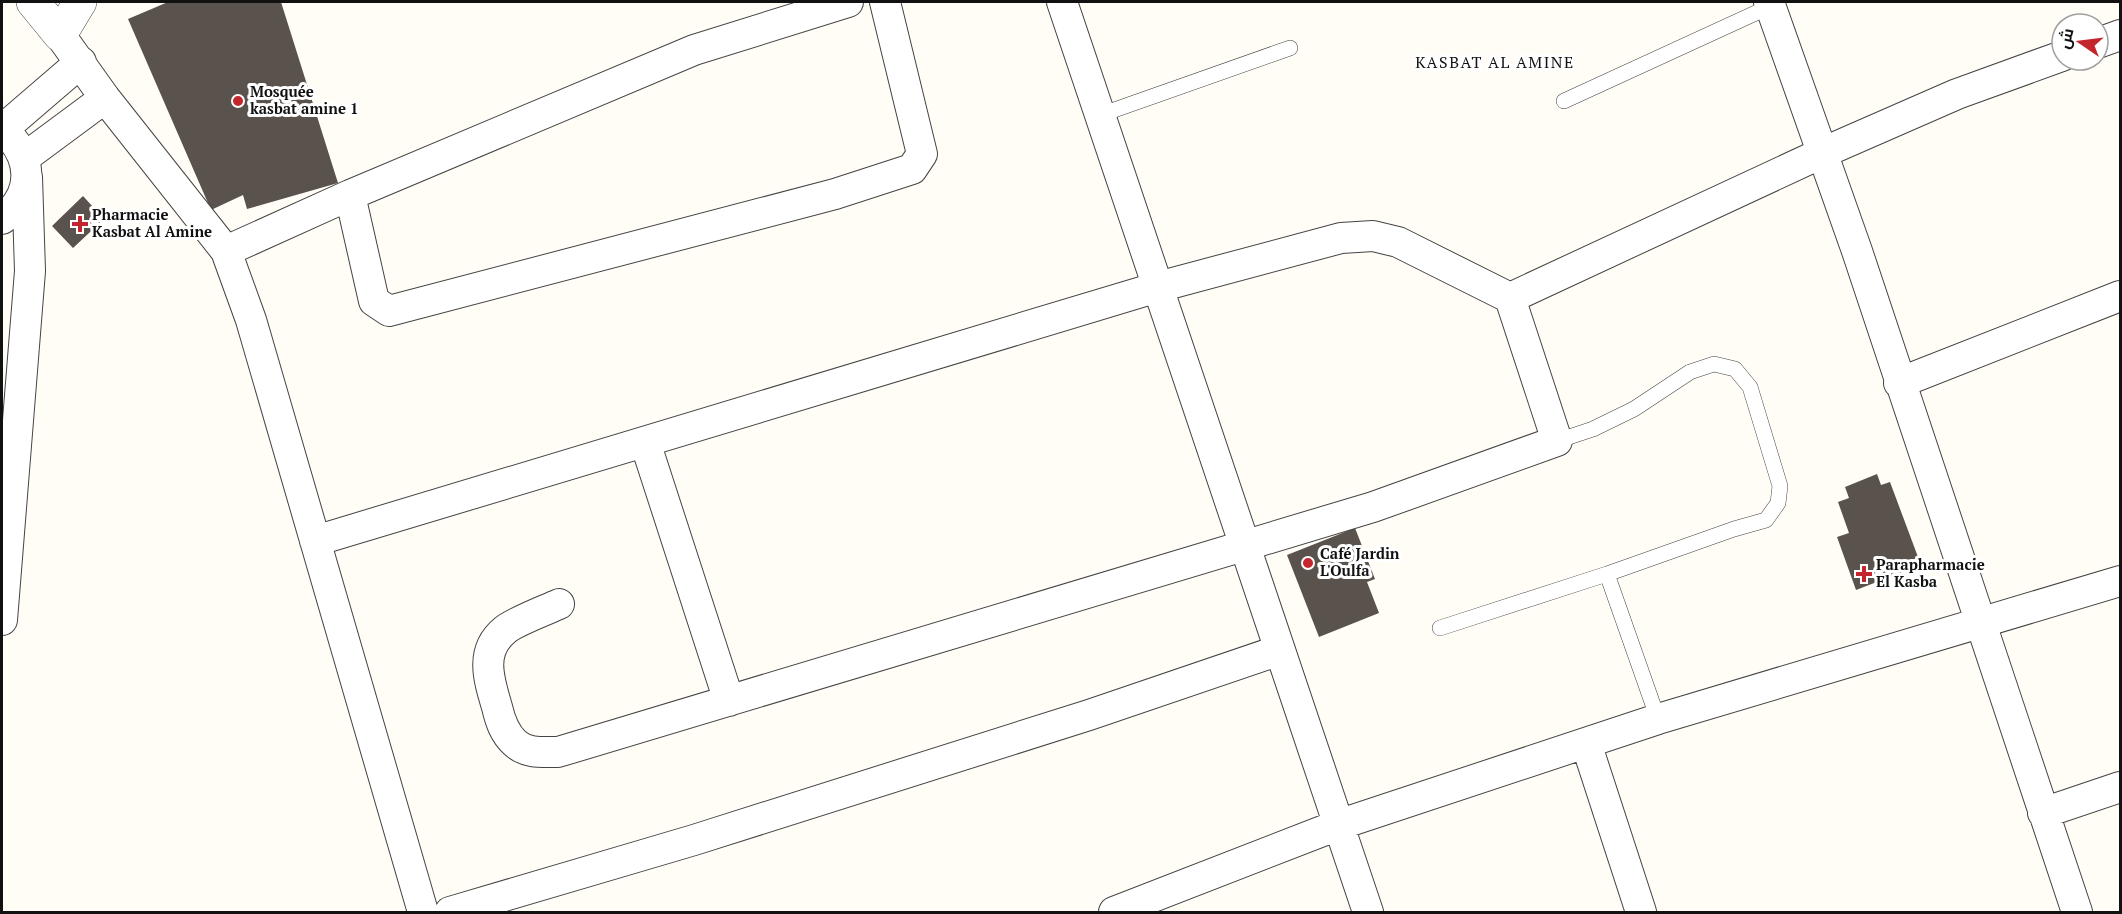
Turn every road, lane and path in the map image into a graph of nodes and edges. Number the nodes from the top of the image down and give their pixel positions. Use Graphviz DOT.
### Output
graph roads {
  1 [pos="33,2"];
  2 [pos="80,2"];
  3 [pos="848,2"];
  4 [pos="885,2"];
  5 [pos="1062,2"];
  6 [pos="1770,4"];
  7 [pos="60,35"];
  8 [pos="1290,48"];
  9 [pos="2050,60"];
  10 [pos="81,62"];
  11 [pos="105,98"];
  12 [pos="1564,101"];
  13 [pos="1100,115"];
  14 [pos="2,129"];
  15 [pos="1821,153"];
  16 [pos="26,168"];
  17 [pos="350,195"];
  18 [pos="2,219"];
  19 [pos="226,251"];
  20 [pos="1158,287"];
  21 [pos="2121,296"];
  22 [pos="1510,298"];
  23 [pos="1899,383"];
  24 [pos="1557,441"];
  25 [pos="645,442"];
  26 [pos="315,541"];
  27 [pos="1244,545"];
  28 [pos="1607,574"];
  29 [pos="2121,581"];
  30 [pos="559,604"];
  31 [pos="2,620"];
  32 [pos="1979,623"];
  33 [pos="1440,628"];
  34 [pos="1280,650"];
  35 [pos="729,701"];
  36 [pos="1658,719"];
  37 [pos="1586,743"];
  38 [pos="2121,787"];
  39 [pos="2043,813"];
  40 [pos="1338,825"];
  41 [pos="423,912"];
  42 [pos="450,912"];
  43 [pos="1114,912"];
  44 [pos="1368,912"];
  45 [pos="1641,912"];
  46 [pos="2077,912"];
  1 -- 7 [label="street"];
  2 -- 7 [label="street"];
  3 -- 17 [label="street"];
  4 -- 17 [label="street"];
  5 -- 13 [label="street"];
  6 -- 12 [label="lane"];
  6 -- 15 [label="street"];
  7 -- 10 [label="street"];
  8 -- 13 [label="lane"];
  9 -- 15 [label="street"];
  10 -- 11 [label="street"];
  10 -- 14 [label="street"];
  11 -- 16 [label="street"];
  11 -- 19 [label="street"];
  13 -- 20 [label="street"];
  14 -- 16 [label="street"];
  15 -- 22 [label="street"];
  15 -- 23 [label="street"];
  16 -- 18 [label="street"];
  16 -- 31 [label="street"];
  17 -- 19 [label="street"];
  19 -- 26 [label="street"];
  20 -- 22 [label="street"];
  20 -- 25 [label="street"];
  20 -- 27 [label="street"];
  21 -- 23 [label="street"];
  22 -- 24 [label="street"];
  23 -- 32 [label="street"];
  24 -- 27 [label="street"];
  24 -- 28 [label="lane"];
  25 -- 26 [label="street"];
  25 -- 35 [label="street"];
  26 -- 41 [label="street"];
  27 -- 34 [label="street"];
  27 -- 35 [label="street"];
  28 -- 33 [label="lane"];
  28 -- 36 [label="lane"];
  29 -- 32 [label="street"];
  30 -- 35 [label="street"];
  32 -- 36 [label="street"];
  32 -- 39 [label="street"];
  34 -- 40 [label="street"];
  34 -- 42 [label="street"];
  36 -- 37 [label="street"];
  37 -- 40 [label="street"];
  37 -- 45 [label="street"];
  38 -- 39 [label="street"];
  39 -- 46 [label="street"];
  40 -- 43 [label="street"];
  40 -- 44 [label="street"];
}
